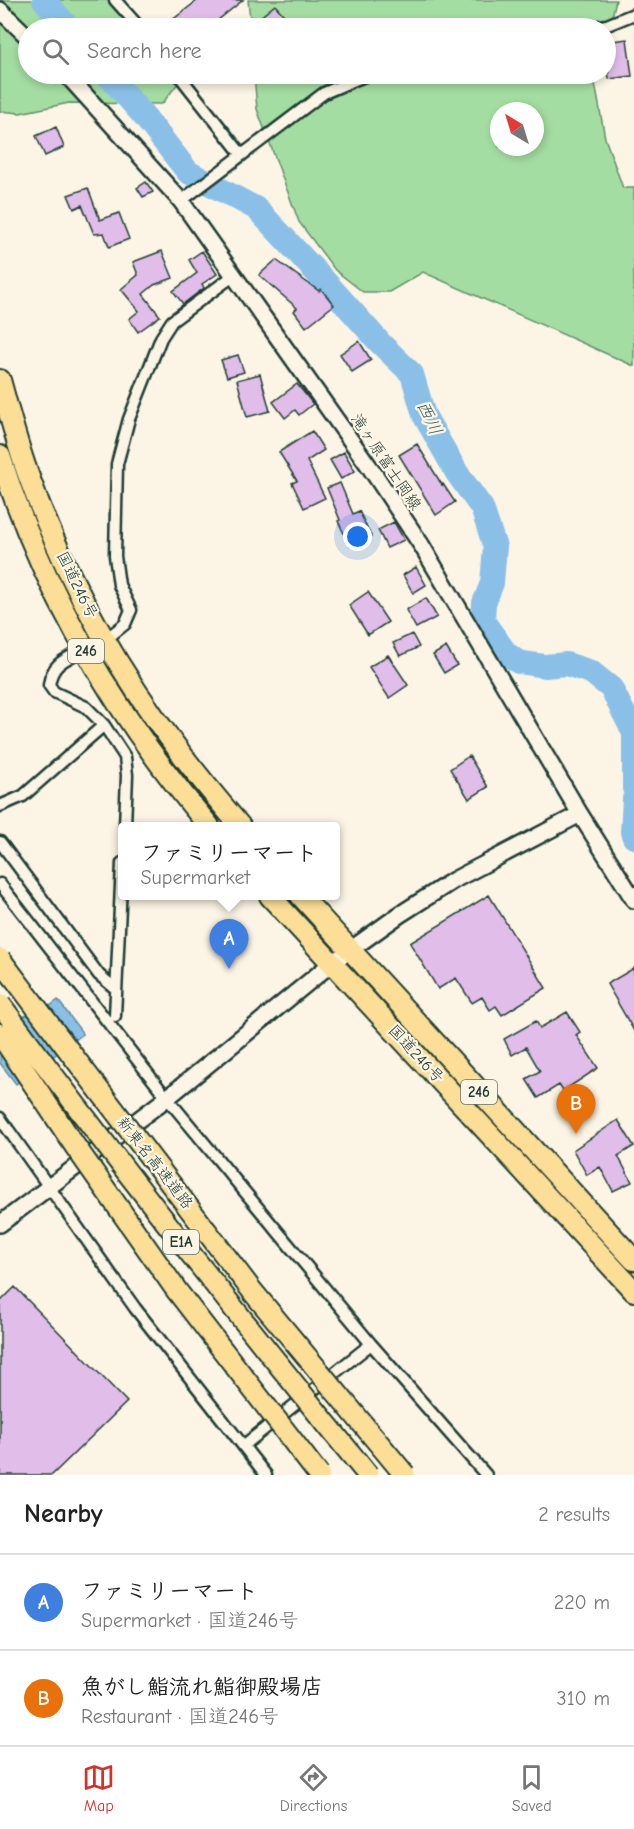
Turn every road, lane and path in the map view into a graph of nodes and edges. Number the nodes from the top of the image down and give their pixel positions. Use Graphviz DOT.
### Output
graph roads {
  1 [pos="115,0"];
  2 [pos="0,10"];
  3 [pos="634,14"];
  4 [pos="131,18"];
  5 [pos="616,21"];
  6 [pos="18,27"];
  7 [pos="75,84"];
  8 [pos="185,84"];
  9 [pos="345,84"];
  10 [pos="239,158"];
  11 [pos="181,201"];
  12 [pos="233,276"];
  13 [pos="0,380"];
  14 [pos="0,456"];
  15 [pos="105,640"];
  16 [pos="85,649"];
  17 [pos="104,725"];
  18 [pos="0,806"];
  19 [pos="580,814"];
  20 [pos="125,822"];
  21 [pos="206,822"];
  22 [pos="237,822"];
  23 [pos="0,842"];
  24 [pos="0,884"];
  25 [pos="121,900"];
  26 [pos="274,900"];
  27 [pos="305,900"];
  28 [pos="634,900"];
  29 [pos="350,950"];
  30 [pos="0,959"];
  31 [pos="332,963"];
  32 [pos="116,989"];
  33 [pos="0,1004"];
  34 [pos="116,1016"];
  35 [pos="0,1034"];
  36 [pos="166,1098"];
  37 [pos="0,1118"];
  38 [pos="50,1188"];
  39 [pos="0,1224"];
  40 [pos="634,1260"];
  41 [pos="254,1292"];
  42 [pos="634,1292"];
  43 [pos="371,1344"];
  44 [pos="243,1446"];
  45 [pos="266,1475"];
  46 [pos="319,1475"];
  47 [pos="368,1475"];
  48 [pos="405,1475"];
  49 [pos="418,1475"];
  50 [pos="486,1475"];
  1 -- 4 [label="street"];
  2 -- 6 [label="main road"];
  3 -- 5 [label="street"];
  7 -- 11 [label="main road, 滝ヶ原富士岡線"];
  8 -- 10 [label="street"];
  9 -- 10 [label="street"];
  10 -- 11 [label="street"];
  11 -- 12 [label="main road, 滝ヶ原富士岡線"];
  12 -- 15 [label="street"];
  12 -- 19 [label="main road, 滝ヶ原富士岡線"];
  13 -- 15 [label="highway, 国道246号 / 246"];
  14 -- 16 [label="highway, 国道246号 / 246"];
  15 -- 22 [label="highway, 国道246号 / 246"];
  16 -- 17 [label="street"];
  16 -- 21 [label="highway, 国道246号 / 246"];
  17 -- 18 [label="street"];
  17 -- 20 [label="street"];
  19 -- 28 [label="main road, 滝ヶ原富士岡線"];
  19 -- 29 [label="main road"];
  23 -- 32 [label="street"];
  24 -- 36 [label="street"];
  25 -- 32 [label="street"];
  26 -- 31 [label="highway, 国道246号 / 246"];
  27 -- 29 [label="highway, 国道246号 / 246"];
  29 -- 31 [label="main road"];
  29 -- 40 [label="highway, 国道246号 / 246"];
  30 -- 41 [label="highway, 新東名高速道路 / E1A, bridge"];
  31 -- 36 [label="main road"];
  31 -- 42 [label="highway, 国道246号 / 246"];
  32 -- 34 [label="street"];
  33 -- 47 [label="highway, 新東名高速道路 / E1A, bridge"];
  35 -- 46 [label="highway, bridge"];
  36 -- 38 [label="main road"];
  36 -- 43 [label="street"];
  37 -- 38 [label="street"];
  38 -- 39 [label="main road"];
  38 -- 44 [label="street"];
  41 -- 48 [label="highway, 新東名高速道路 / E1A, bridge"];
  41 -- 49 [label="highway, bridge"];
  43 -- 44 [label="street"];
  43 -- 50 [label="street"];
  44 -- 45 [label="street"];
}
